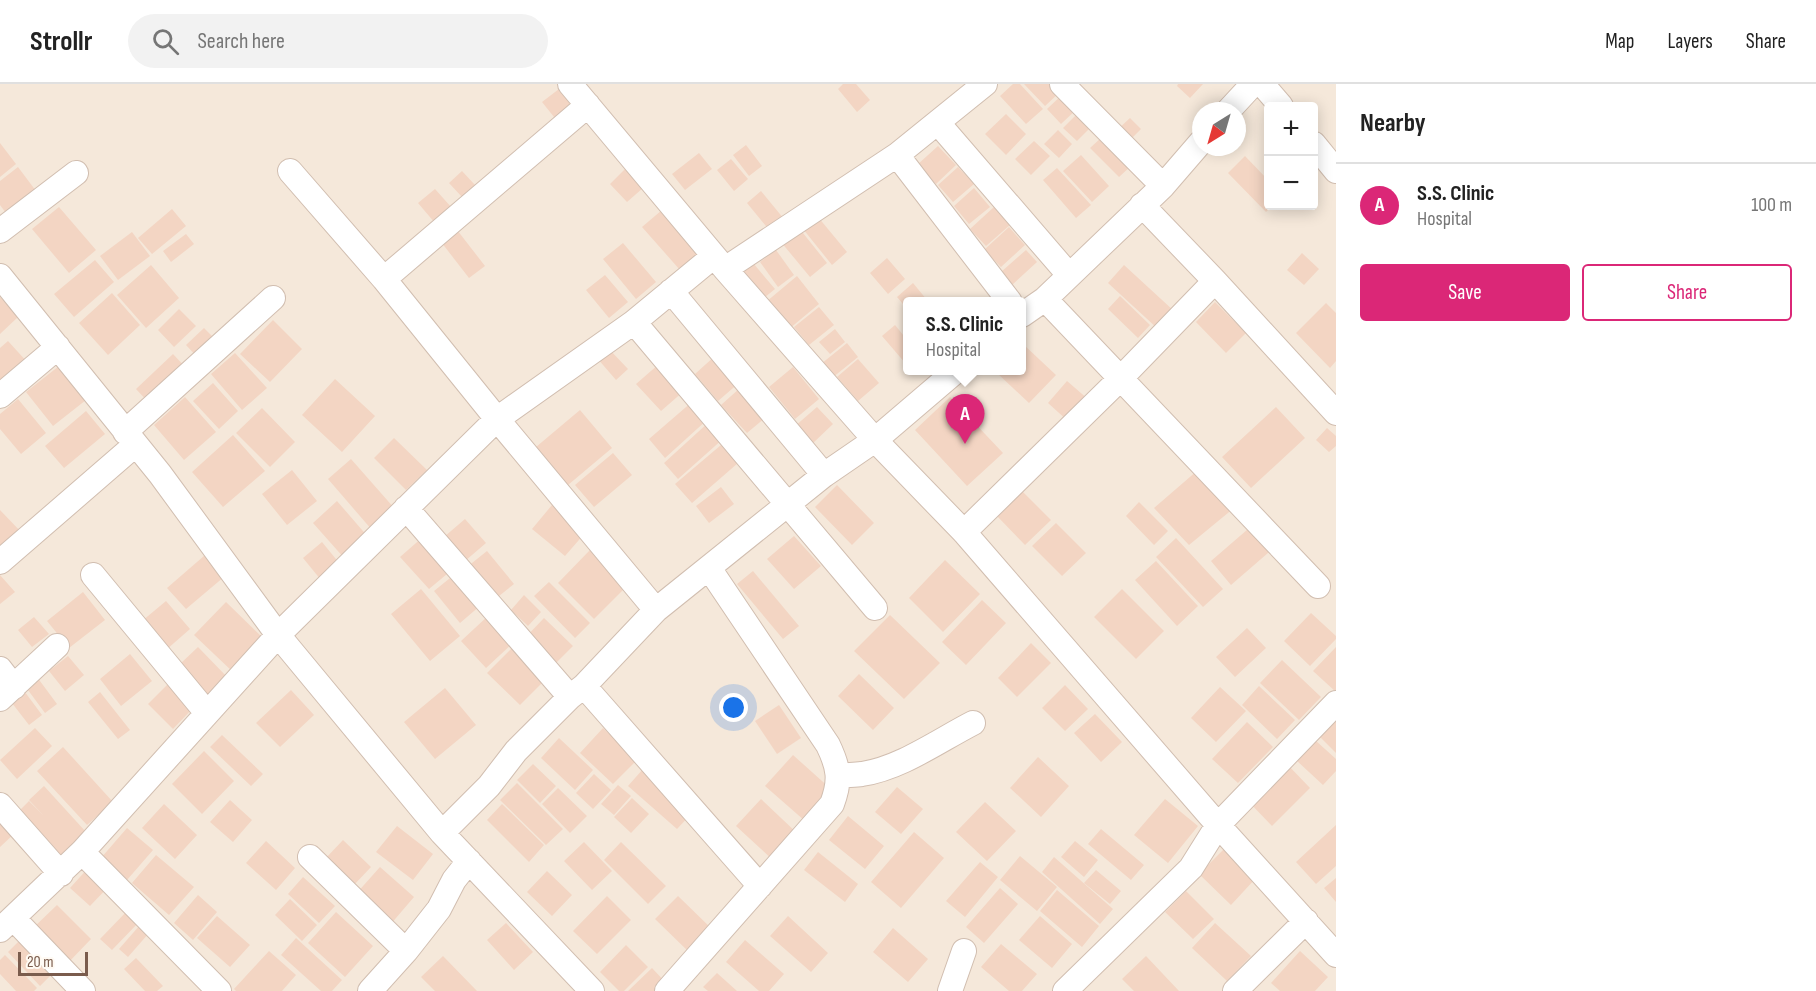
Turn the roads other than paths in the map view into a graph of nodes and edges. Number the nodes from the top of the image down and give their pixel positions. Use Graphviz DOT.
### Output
graph roads {
  1 [pos="570,84"];
  2 [pos="985,84"];
  3 [pos="1062,84"];
  4 [pos="1262,84"];
  5 [pos="1278,102"];
  6 [pos="588,105"];
  7 [pos="938,123"];
  8 [pos="1318,149"];
  9 [pos="1192,152"];
  10 [pos="897,155"];
  11 [pos="290,171"];
  12 [pos="1336,171"];
  13 [pos="76,173"];
  14 [pos="1163,186"];
  15 [pos="1142,205"];
  16 [pos="0,231"];
  17 [pos="720,263"];
  18 [pos="1069,275"];
  19 [pos="0,276"];
  20 [pos="384,279"];
  21 [pos="1215,281"];
  22 [pos="671,291"];
  23 [pos="1006,297"];
  24 [pos="273,298"];
  25 [pos="1045,299"];
  26 [pos="1026,312"];
  27 [pos="633,322"];
  28 [pos="58,347"];
  29 [pos="951,375"];
  30 [pos="1120,379"];
  31 [pos="0,396"];
  32 [pos="1336,413"];
  33 [pos="497,419"];
  34 [pos="130,439"];
  35 [pos="875,440"];
  36 [pos="824,475"];
  37 [pos="788,504"];
  38 [pos="406,508"];
  39 [pos="964,532"];
  40 [pos="0,562"];
  41 [pos="709,568"];
  42 [pos="93,575"];
  43 [pos="1318,586"];
  44 [pos="875,608"];
  45 [pos="656,610"];
  46 [pos="278,635"];
  47 [pos="57,646"];
  48 [pos="5,685"];
  49 [pos="577,691"];
  50 [pos="1336,703"];
  51 [pos="207,713"];
  52 [pos="973,723"];
  53 [pos="838,776"];
  54 [pos="0,806"];
  55 [pos="1218,825"];
  56 [pos="442,833"];
  57 [pos="82,852"];
  58 [pos="309,857"];
  59 [pos="469,861"];
  60 [pos="61,874"];
  61 [pos="760,886"];
  62 [pos="1306,921"];
  63 [pos="6,924"];
  64 [pos="406,951"];
  65 [pos="964,951"];
  66 [pos="1336,955"];
  67 [pos="382,986"];
  68 [pos="83,991"];
  69 [pos="219,991"];
  70 [pos="592,991"];
  71 [pos="667,991"];
  72 [pos="950,991"];
  73 [pos="1065,991"];
  74 [pos="1235,991"];
  1 -- 6 [label="street"];
  2 -- 7 [label="street"];
  3 -- 14 [label="street"];
  4 -- 5 [label="street"];
  6 -- 17 [label="street"];
  6 -- 20 [label="street"];
  7 -- 10 [label="street"];
  7 -- 18 [label="street"];
  8 -- 12 [label="street"];
  9 -- 14 [label="street"];
  10 -- 17 [label="street"];
  10 -- 23 [label="street"];
  11 -- 20 [label="street"];
  13 -- 16 [label="street"];
  14 -- 15 [label="street"];
  15 -- 18 [label="street"];
  15 -- 21 [label="street"];
  17 -- 22 [label="street"];
  17 -- 35 [label="street"];
  18 -- 25 [label="street"];
  19 -- 28 [label="street"];
  20 -- 33 [label="street"];
  21 -- 30 [label="street"];
  21 -- 32 [label="street"];
  22 -- 27 [label="street"];
  22 -- 36 [label="street"];
  24 -- 34 [label="street"];
  25 -- 26 [label="street"];
  25 -- 30 [label="street"];
  27 -- 33 [label="street"];
  27 -- 37 [label="street"];
  28 -- 31 [label="street"];
  28 -- 34 [label="street"];
  29 -- 35 [label="street"];
  30 -- 39 [label="street"];
  30 -- 43 [label="street"];
  33 -- 38 [label="street"];
  33 -- 45 [label="street"];
  34 -- 40 [label="street"];
  34 -- 46 [label="street"];
  35 -- 36 [label="street"];
  35 -- 39 [label="street"];
  36 -- 37 [label="street"];
  37 -- 41 [label="street"];
  37 -- 44 [label="street"];
  38 -- 46 [label="street"];
  38 -- 49 [label="street"];
  39 -- 55 [label="street"];
  41 -- 45 [label="street"];
  41 -- 53 [label="street"];
  42 -- 51 [label="street"];
  45 -- 49 [label="street"];
  46 -- 51 [label="street"];
  46 -- 56 [label="street"];
  47 -- 48 [label="street"];
  49 -- 56 [label="street"];
  49 -- 61 [label="street"];
  50 -- 55 [label="street"];
  51 -- 57 [label="street"];
  52 -- 53 [label="street"];
  53 -- 61 [label="street"];
  54 -- 60 [label="street"];
  55 -- 62 [label="street"];
  55 -- 73 [label="street"];
  56 -- 59 [label="street"];
  57 -- 60 [label="street"];
  57 -- 69 [label="street"];
  58 -- 64 [label="street"];
  59 -- 64 [label="street"];
  59 -- 70 [label="street"];
  60 -- 63 [label="street"];
  61 -- 71 [label="street"];
  62 -- 66 [label="street"];
  62 -- 74 [label="street"];
  63 -- 68 [label="street"];
  64 -- 67 [label="street"];
  65 -- 72 [label="street"];
}
